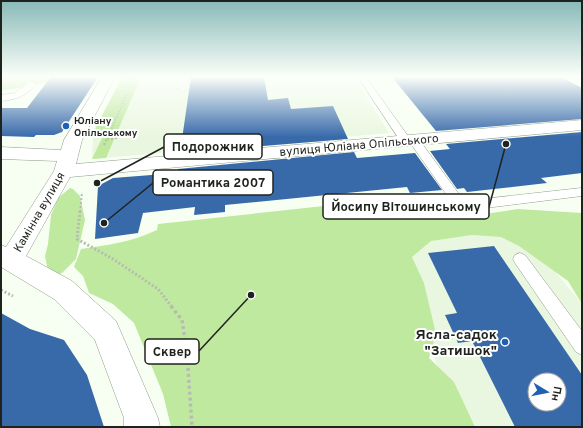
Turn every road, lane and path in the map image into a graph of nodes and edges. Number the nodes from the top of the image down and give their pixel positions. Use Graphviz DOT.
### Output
graph roads {
  1 [pos="14,97"];
  2 [pos="98,97"];
  3 [pos="126,97"];
  4 [pos="377,97"];
  5 [pos="1,98"];
  6 [pos="582,125"];
  7 [pos="118,138"];
  8 [pos="410,140"];
  9 [pos="1,153"];
  10 [pos="66,163"];
  11 [pos="82,188"];
  12 [pos="582,192"];
  13 [pos="383,203"];
  14 [pos="461,206"];
  15 [pos="6,258"];
  16 [pos="520,259"];
  17 [pos="582,346"];
  18 [pos="142,427"];
  19 [pos="192,427"];
  1 -- 5 [label="lane"];
  2 -- 10 [label="street, Камінна вулиця"];
  3 -- 7 [label="path"];
  4 -- 8 [label="lane"];
  6 -- 8 [label="street, вулиця Юліана Опільського"];
  8 -- 10 [label="street, вулиця Юліана Опільського"];
  8 -- 14 [label="lane"];
  9 -- 10 [label="street, вулиця Юліана Опільського"];
  10 -- 15 [label="street, Камінна вулиця"];
  11 -- 19 [label="path"];
  12 -- 14 [label="lane"];
  13 -- 14 [label="lane"];
  15 -- 18 [label="street"];
  16 -- 17 [label="lane"];
}
